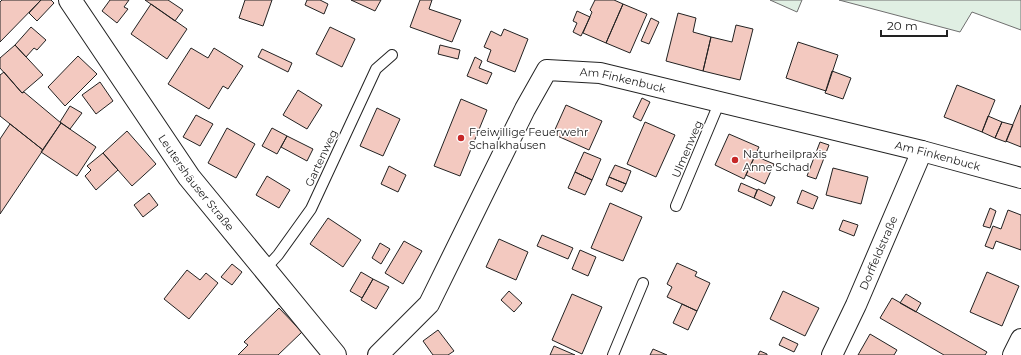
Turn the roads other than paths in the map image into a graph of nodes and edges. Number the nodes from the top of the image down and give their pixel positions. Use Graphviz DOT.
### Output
graph roads {
  1 [pos="70,0"];
  2 [pos="392,55"];
  3 [pos="720,101"];
  4 [pos="922,151"];
  5 [pos="1021,178"];
  6 [pos="676,206"];
  7 [pos="265,269"];
  8 [pos="643,283"];
  9 [pos="1021,339"];
  10 [pos="335,355"];
  11 [pos="378,355"];
  12 [pos="613,355"];
  13 [pos="832,355"];
  14 [pos="1013,355"];
  1 -- 7 [label="main road, Leutershäuser Straße"];
  2 -- 7 [label="lane, Gartenweg"];
  3 -- 4 [label="street, Am Finkenbuck"];
  3 -- 6 [label="lane, Ulmenweg"];
  3 -- 11 [label="street, Am Finkenbuck"];
  4 -- 5 [label="street, Am Finkenbuck"];
  4 -- 13 [label="street, Dorffeldstraße"];
  7 -- 10 [label="main road, Leutershäuser Straße"];
  8 -- 12 [label="lane"];
  9 -- 14 [label="street"];
}
